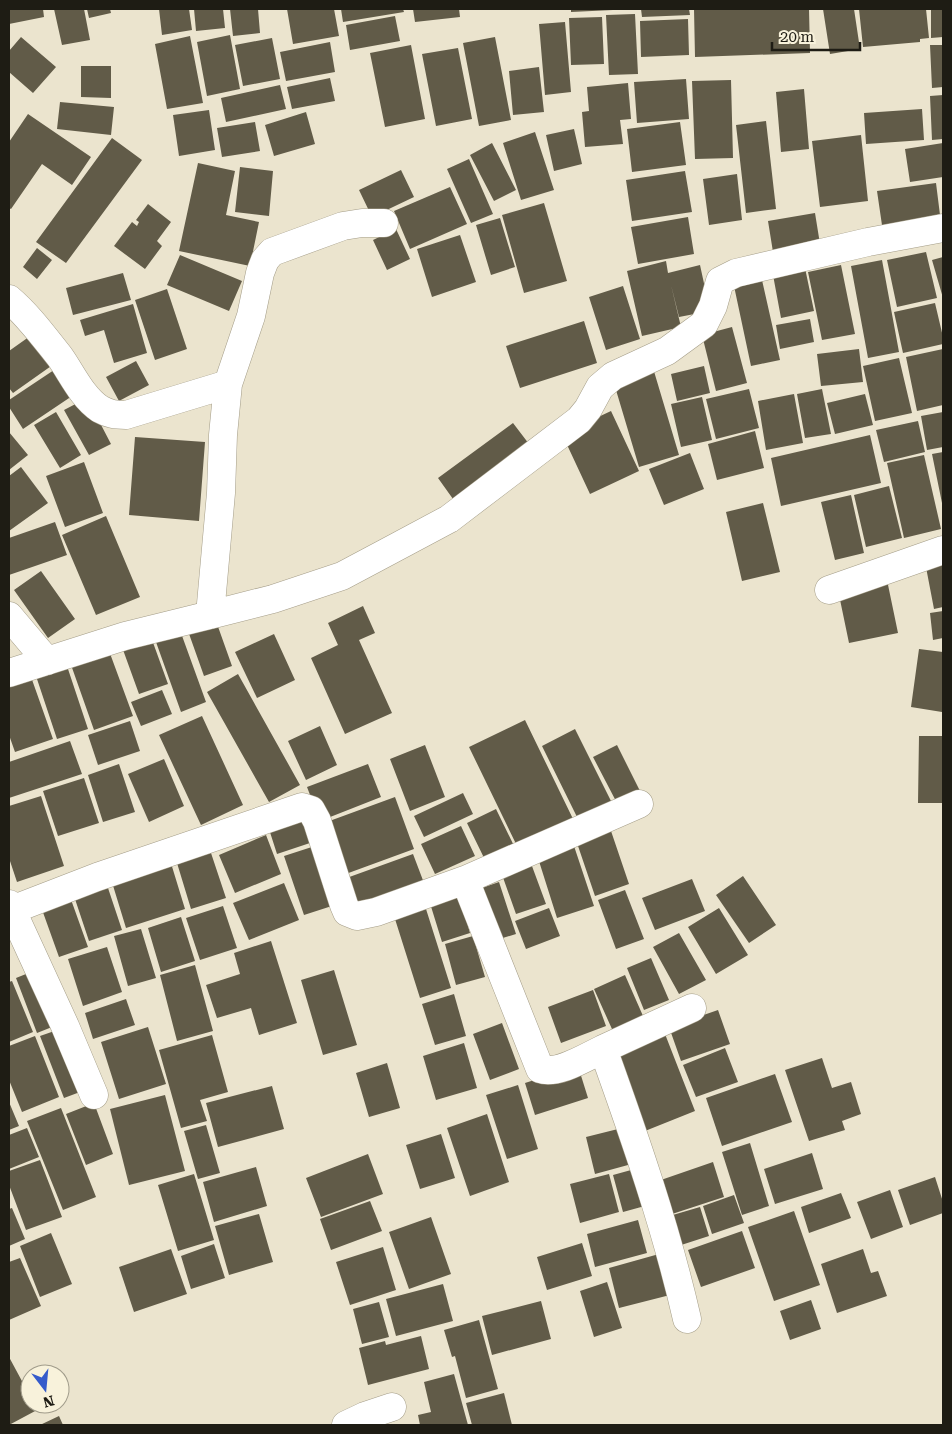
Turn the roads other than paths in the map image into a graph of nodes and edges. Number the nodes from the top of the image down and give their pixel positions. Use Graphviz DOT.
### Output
graph roads {
  1 [pos="384,223"];
  2 [pos="943,228"];
  3 [pos="9,298"];
  4 [pos="228,384"];
  5 [pos="943,550"];
  6 [pos="829,590"];
  7 [pos="9,616"];
  8 [pos="210,616"];
  9 [pos="47,661"];
  10 [pos="9,673"];
  11 [pos="638,804"];
  12 [pos="465,880"];
  13 [pos="10,909"];
  14 [pos="692,1008"];
  15 [pos="603,1049"];
  16 [pos="94,1095"];
  17 [pos="687,1319"];
  18 [pos="392,1407"];
  19 [pos="346,1425"];
  1 -- 4 [label="street"];
  2 -- 8 [label="street"];
  3 -- 4 [label="street"];
  4 -- 8 [label="street"];
  5 -- 6 [label="street"];
  7 -- 9 [label="street"];
  8 -- 9 [label="street"];
  9 -- 10 [label="street"];
  11 -- 12 [label="street"];
  12 -- 13 [label="street"];
  12 -- 15 [label="street"];
  13 -- 16 [label="street"];
  14 -- 15 [label="street"];
  15 -- 17 [label="street"];
  18 -- 19 [label="street"];
}
